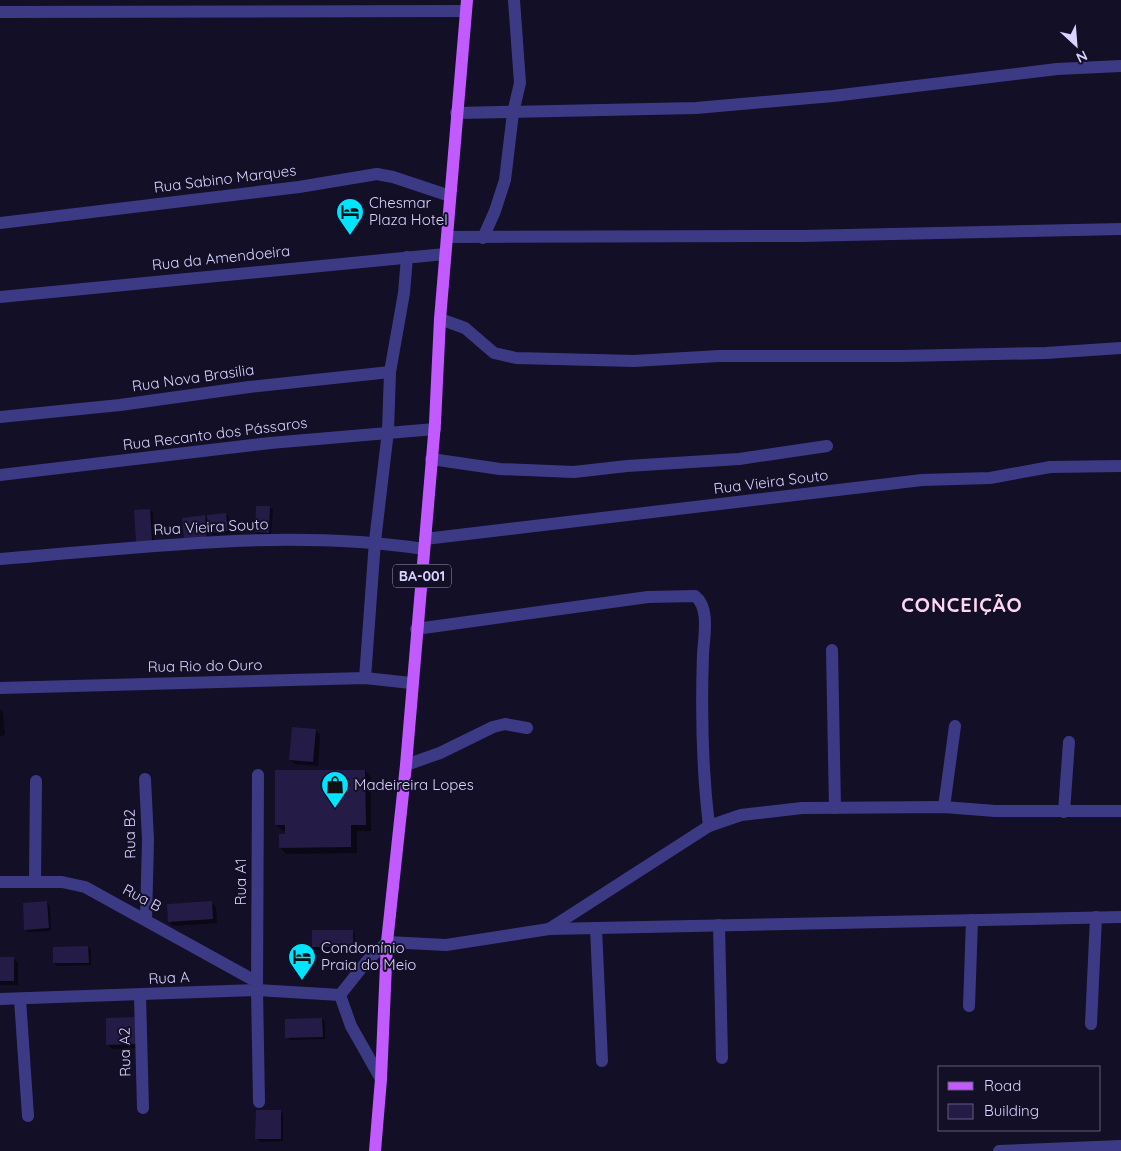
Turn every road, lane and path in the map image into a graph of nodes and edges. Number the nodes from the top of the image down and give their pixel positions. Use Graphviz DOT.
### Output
graph roads {
  1 [pos="514,0"];
  2 [pos="466,5"];
  3 [pos="197,6"];
  4 [pos="0,12"];
  5 [pos="1121,66"];
  6 [pos="513,113"];
  7 [pos="456,114"];
  8 [pos="450,196"];
  9 [pos="0,223"];
  10 [pos="1121,229"];
  11 [pos="447,237"];
  12 [pos="483,238"];
  13 [pos="446,254"];
  14 [pos="407,257"];
  15 [pos="0,297"];
  16 [pos="440,319"];
  17 [pos="1121,348"];
  18 [pos="390,372"];
  19 [pos="0,417"];
  20 [pos="435,429"];
  21 [pos="388,432"];
  22 [pos="828,446"];
  23 [pos="431,459"];
  24 [pos="1121,466"];
  25 [pos="0,475"];
  26 [pos="375,541"];
  27 [pos="425,544"];
  28 [pos="0,559"];
  29 [pos="416,630"];
  30 [pos="832,650"];
  31 [pos="365,678"];
  32 [pos="411,683"];
  33 [pos="0,688"];
  34 [pos="955,726"];
  35 [pos="527,728"];
  36 [pos="1069,742"];
  37 [pos="406,765"];
  38 [pos="258,775"];
  39 [pos="145,779"];
  40 [pos="36,781"];
  41 [pos="944,807"];
  42 [pos="835,808"];
  43 [pos="1121,811"];
  44 [pos="1064,812"];
  45 [pos="709,826"];
  46 [pos="35,881"];
  47 [pos="0,882"];
  48 [pos="1096,917"];
  49 [pos="1121,917"];
  50 [pos="146,919"];
  51 [pos="972,920"];
  52 [pos="719,925"];
  53 [pos="596,928"];
  54 [pos="549,929"];
  55 [pos="388,942"];
  56 [pos="257,986"];
  57 [pos="340,995"];
  58 [pos="140,996"];
  59 [pos="20,999"];
  60 [pos="0,1000"];
  61 [pos="970,1006"];
  62 [pos="1091,1024"];
  63 [pos="722,1058"];
  64 [pos="602,1061"];
  65 [pos="381,1079"];
  66 [pos="259,1102"];
  67 [pos="143,1108"];
  68 [pos="28,1116"];
  69 [pos="1121,1146"];
  70 [pos="375,1151"];
  71 [pos="998,1151"];
  1 -- 6 [label="street"];
  2 -- 3 [label="street"];
  2 -- 7 [label="main road, BA-001"];
  3 -- 4 [label="street"];
  5 -- 6 [label="street"];
  6 -- 7 [label="street"];
  6 -- 12 [label="street"];
  7 -- 8 [label="main road, BA-001"];
  8 -- 9 [label="street, Rua Sabino Marques"];
  8 -- 11 [label="main road, BA-001"];
  10 -- 12 [label="street"];
  11 -- 12 [label="street"];
  11 -- 13 [label="main road, BA-001"];
  13 -- 14 [label="street, Rua da Amendoeira"];
  13 -- 16 [label="main road, BA-001"];
  14 -- 15 [label="street, Rua da Amendoeira"];
  14 -- 18 [label="street"];
  16 -- 17 [label="street"];
  16 -- 20 [label="main road, BA-001"];
  18 -- 19 [label="street, Rua Nova Brasilia"];
  18 -- 21 [label="street"];
  20 -- 21 [label="street, Rua Recanto dos Pássaros"];
  20 -- 23 [label="main road, BA-001"];
  21 -- 25 [label="street, Rua Recanto dos Pássaros"];
  21 -- 26 [label="street"];
  22 -- 23 [label="street"];
  23 -- 27 [label="main road, BA-001"];
  24 -- 27 [label="street, Rua Vieira Souto"];
  26 -- 27 [label="street, Rua Vieira Souto"];
  26 -- 28 [label="street, Rua Vieira Souto"];
  26 -- 31 [label="street"];
  27 -- 29 [label="main road, BA-001"];
  29 -- 32 [label="main road, BA-001"];
  29 -- 45 [label="street"];
  30 -- 42 [label="street"];
  31 -- 32 [label="street, Rua Rio do Ouro"];
  31 -- 33 [label="street, Rua Rio do Ouro"];
  32 -- 37 [label="main road, BA-001"];
  34 -- 41 [label="street"];
  35 -- 37 [label="street"];
  36 -- 44 [label="street"];
  37 -- 55 [label="main road, BA-001"];
  38 -- 56 [label="street, Rua A1"];
  39 -- 50 [label="street, Rua B2"];
  40 -- 46 [label="street"];
  41 -- 42 [label="street"];
  41 -- 44 [label="street"];
  42 -- 45 [label="street"];
  43 -- 44 [label="street"];
  45 -- 54 [label="street"];
  46 -- 47 [label="street, Rua B"];
  46 -- 50 [label="street, Rua B"];
  48 -- 49 [label="street"];
  48 -- 51 [label="street"];
  48 -- 62 [label="street"];
  50 -- 56 [label="street, Rua B"];
  51 -- 52 [label="street"];
  51 -- 61 [label="street"];
  52 -- 53 [label="street"];
  52 -- 63 [label="street"];
  53 -- 54 [label="street"];
  53 -- 64 [label="street"];
  54 -- 55 [label="street"];
  55 -- 57 [label="street"];
  55 -- 65 [label="main road, BA-001"];
  56 -- 57 [label="street, Rua A"];
  56 -- 58 [label="street, Rua A"];
  56 -- 66 [label="street, Rua A1"];
  57 -- 65 [label="street"];
  58 -- 59 [label="street, Rua A"];
  58 -- 67 [label="street, Rua A2"];
  59 -- 60 [label="street, Rua A"];
  59 -- 68 [label="street"];
  65 -- 70 [label="main road, BA-001"];
  69 -- 71 [label="street"];
}
